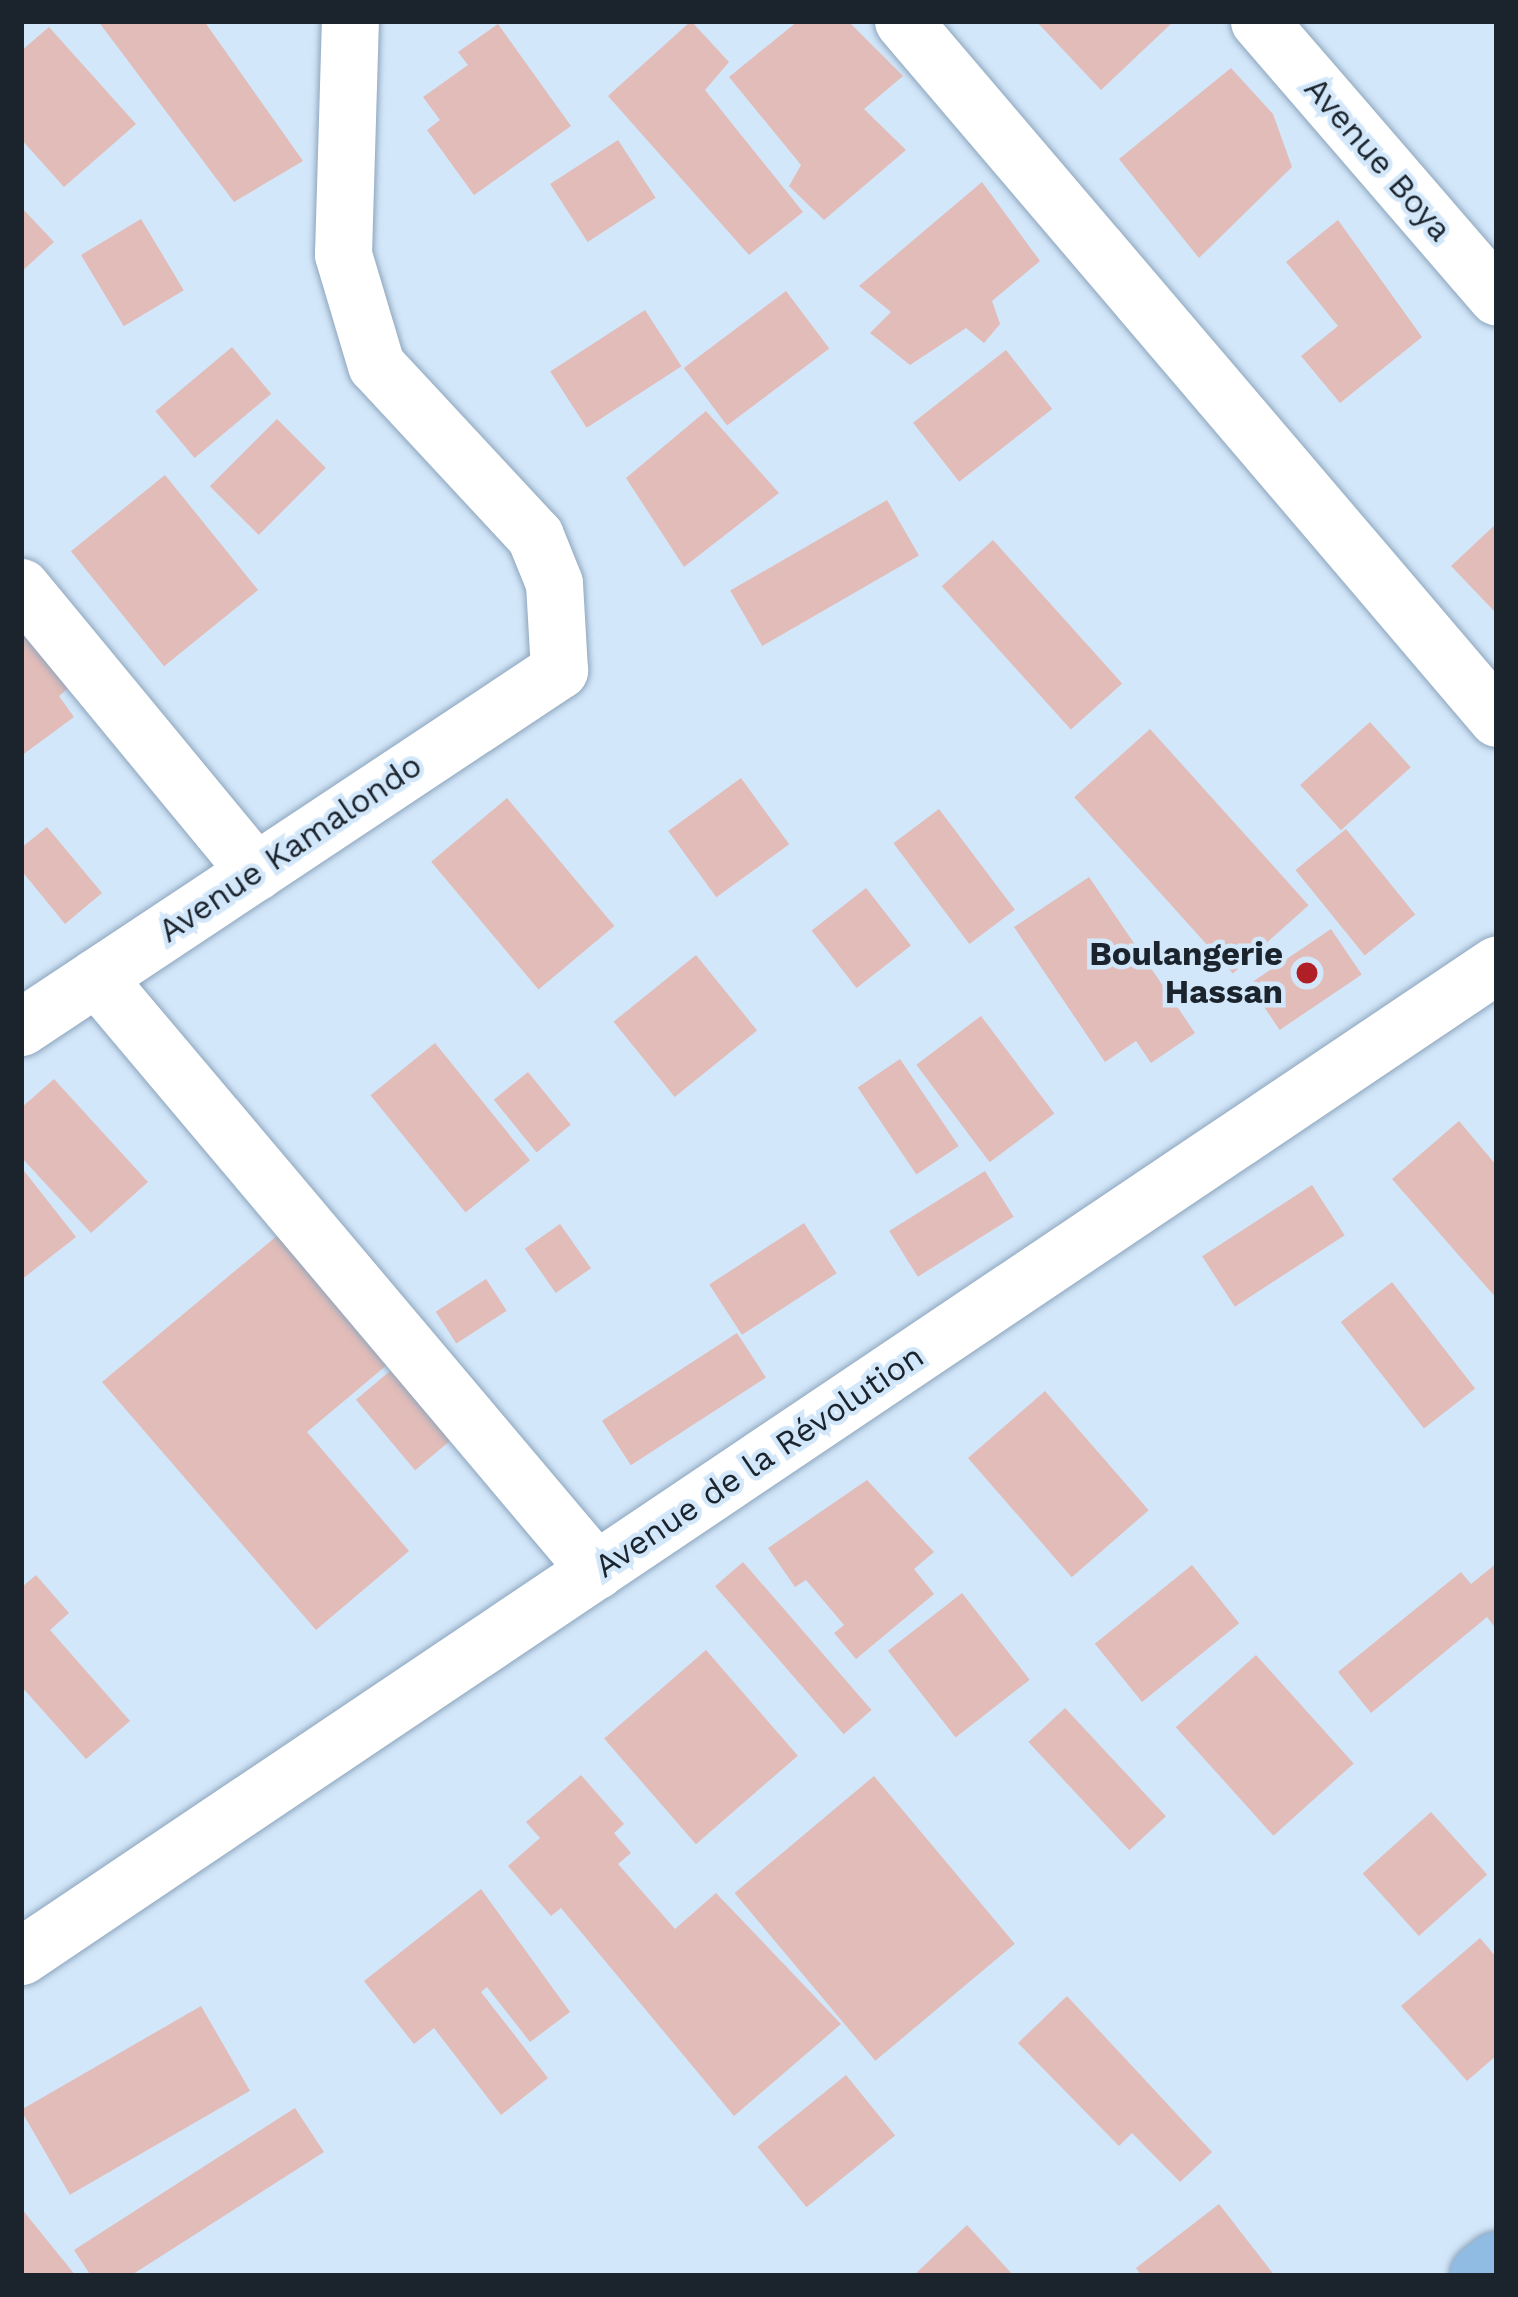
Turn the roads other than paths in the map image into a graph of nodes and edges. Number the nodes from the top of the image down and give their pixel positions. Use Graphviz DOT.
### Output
graph roads {
  1 [pos="350,21"];
  2 [pos="903,21"];
  3 [pos="1259,21"];
  4 [pos="1497,297"];
  5 [pos="21,587"];
  6 [pos="1497,718"];
  7 [pos="256,872"];
  8 [pos="1497,964"];
  9 [pos="96,977"];
  10 [pos="21,1027"];
  11 [pos="596,1570"];
  12 [pos="21,1957"];
  13 [pos="1497,2265"];
  14 [pos="1483,2276"];
  1 -- 7 [label="street, Avenue Kamalondo"];
  2 -- 6 [label="street"];
  3 -- 4 [label="street, Avenue Boya"];
  5 -- 7 [label="street"];
  7 -- 9 [label="street, Avenue Kamalondo"];
  8 -- 11 [label="street, Avenue de la Révolution"];
  9 -- 10 [label="street, Avenue Kamalondo"];
  9 -- 11 [label="street"];
  11 -- 12 [label="street, Avenue de la Révolution"];
  13 -- 14 [label="main road"];
}
